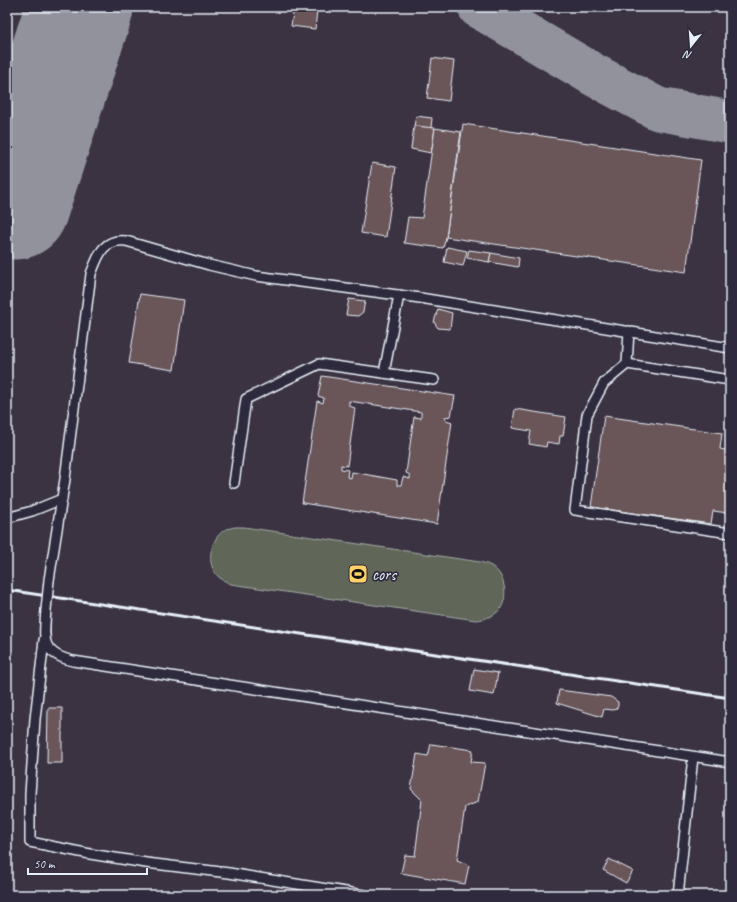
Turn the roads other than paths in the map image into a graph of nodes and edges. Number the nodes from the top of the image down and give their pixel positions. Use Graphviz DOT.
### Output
graph roads {
  1 [pos="399,295"];
  2 [pos="629,331"];
  3 [pos="730,348"];
  4 [pos="627,364"];
  5 [pos="384,373"];
  6 [pos="434,380"];
  7 [pos="730,380"];
  8 [pos="234,483"];
  9 [pos="62,499"];
  10 [pos="7,518"];
  11 [pos="730,533"];
  12 [pos="44,636"];
  13 [pos="693,757"];
  14 [pos="730,762"];
  15 [pos="364,895"];
  16 [pos="678,895"];
  1 -- 2 [label="lane"];
  1 -- 5 [label="lane"];
  1 -- 9 [label="lane"];
  2 -- 3 [label="lane"];
  2 -- 4 [label="lane"];
  4 -- 7 [label="lane"];
  4 -- 11 [label="lane"];
  5 -- 6 [label="lane"];
  5 -- 8 [label="lane"];
  9 -- 10 [label="lane"];
  9 -- 12 [label="lane, bridge"];
  12 -- 13 [label="lane"];
  12 -- 15 [label="lane"];
  13 -- 14 [label="lane"];
  13 -- 16 [label="lane"];
}
